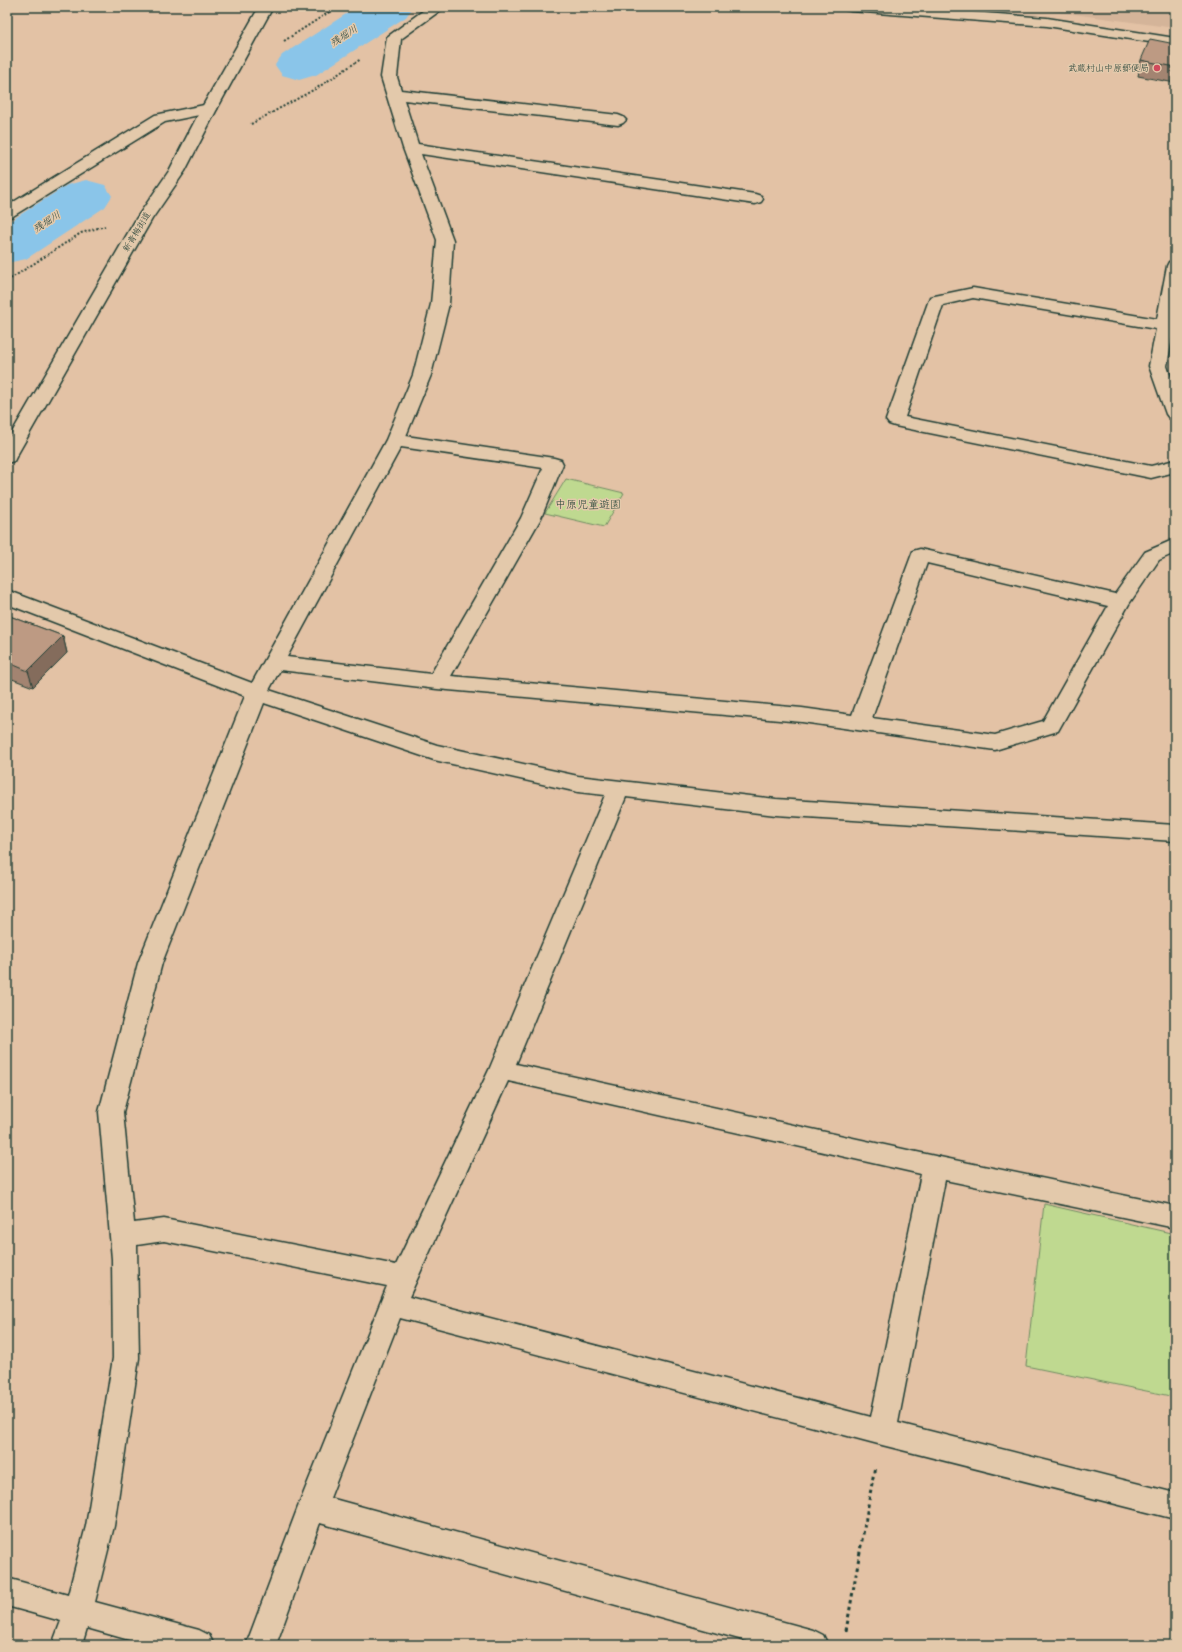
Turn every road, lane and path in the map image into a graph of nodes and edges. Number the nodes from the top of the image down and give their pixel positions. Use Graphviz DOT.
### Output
graph roads {
  1 [pos="266,7"];
  2 [pos="338,7"];
  3 [pos="438,7"];
  4 [pos="851,7"];
  5 [pos="394,37"];
  6 [pos="284,41"];
  7 [pos="1175,42"];
  8 [pos="395,94"];
  9 [pos="209,109"];
  10 [pos="618,120"];
  11 [pos="251,124"];
  12 [pos="411,148"];
  13 [pos="756,200"];
  14 [pos="7,213"];
  15 [pos="108,225"];
  16 [pos="1175,266"];
  17 [pos="7,281"];
  18 [pos="1170,326"];
  19 [pos="1175,414"];
  20 [pos="395,440"];
  21 [pos="7,457"];
  22 [pos="1175,466"];
  23 [pos="1175,545"];
  24 [pos="7,597"];
  25 [pos="1120,602"];
  26 [pos="273,662"];
  27 [pos="437,682"];
  28 [pos="257,693"];
  29 [pos="859,724"];
  30 [pos="618,790"];
  31 [pos="1175,833"];
  32 [pos="502,1070"];
  33 [pos="935,1167"];
  34 [pos="1175,1217"];
  35 [pos="122,1236"];
  36 [pos="403,1278"];
  37 [pos="392,1304"];
  38 [pos="882,1432"];
  39 [pos="1175,1506"];
  40 [pos="312,1507"];
  41 [pos="7,1592"];
  42 [pos="78,1613"];
  43 [pos="845,1637"];
  44 [pos="67,1645"];
  45 [pos="199,1645"];
  46 [pos="260,1645"];
  47 [pos="813,1645"];
  1 -- 9 [label="street, 新青梅街道"];
  2 -- 6 [label="path"];
  3 -- 5 [label="street"];
  4 -- 7 [label="street"];
  5 -- 8 [label="street"];
  5 -- 11 [label="path"];
  8 -- 10 [label="street"];
  8 -- 12 [label="street"];
  9 -- 14 [label="street"];
  9 -- 21 [label="street, 新青梅街道"];
  12 -- 13 [label="street"];
  12 -- 20 [label="street"];
  15 -- 17 [label="path"];
  16 -- 18 [label="street"];
  18 -- 19 [label="street"];
  18 -- 22 [label="street"];
  20 -- 26 [label="street"];
  20 -- 27 [label="street"];
  23 -- 25 [label="street"];
  24 -- 28 [label="street"];
  25 -- 29 [label="street"];
  25 -- 29 [label="street"];
  26 -- 27 [label="street"];
  26 -- 28 [label="street"];
  27 -- 29 [label="street"];
  28 -- 30 [label="street"];
  28 -- 35 [label="street"];
  30 -- 31 [label="street"];
  30 -- 32 [label="street"];
  32 -- 33 [label="street"];
  32 -- 36 [label="street"];
  33 -- 34 [label="street"];
  33 -- 38 [label="street"];
  35 -- 36 [label="street"];
  35 -- 42 [label="street"];
  36 -- 37 [label="street"];
  37 -- 38 [label="street"];
  37 -- 40 [label="street"];
  38 -- 39 [label="street"];
  38 -- 43 [label="path"];
  40 -- 46 [label="street"];
  40 -- 47 [label="street"];
  41 -- 42 [label="street"];
  42 -- 44 [label="street"];
  42 -- 45 [label="street"];
}
